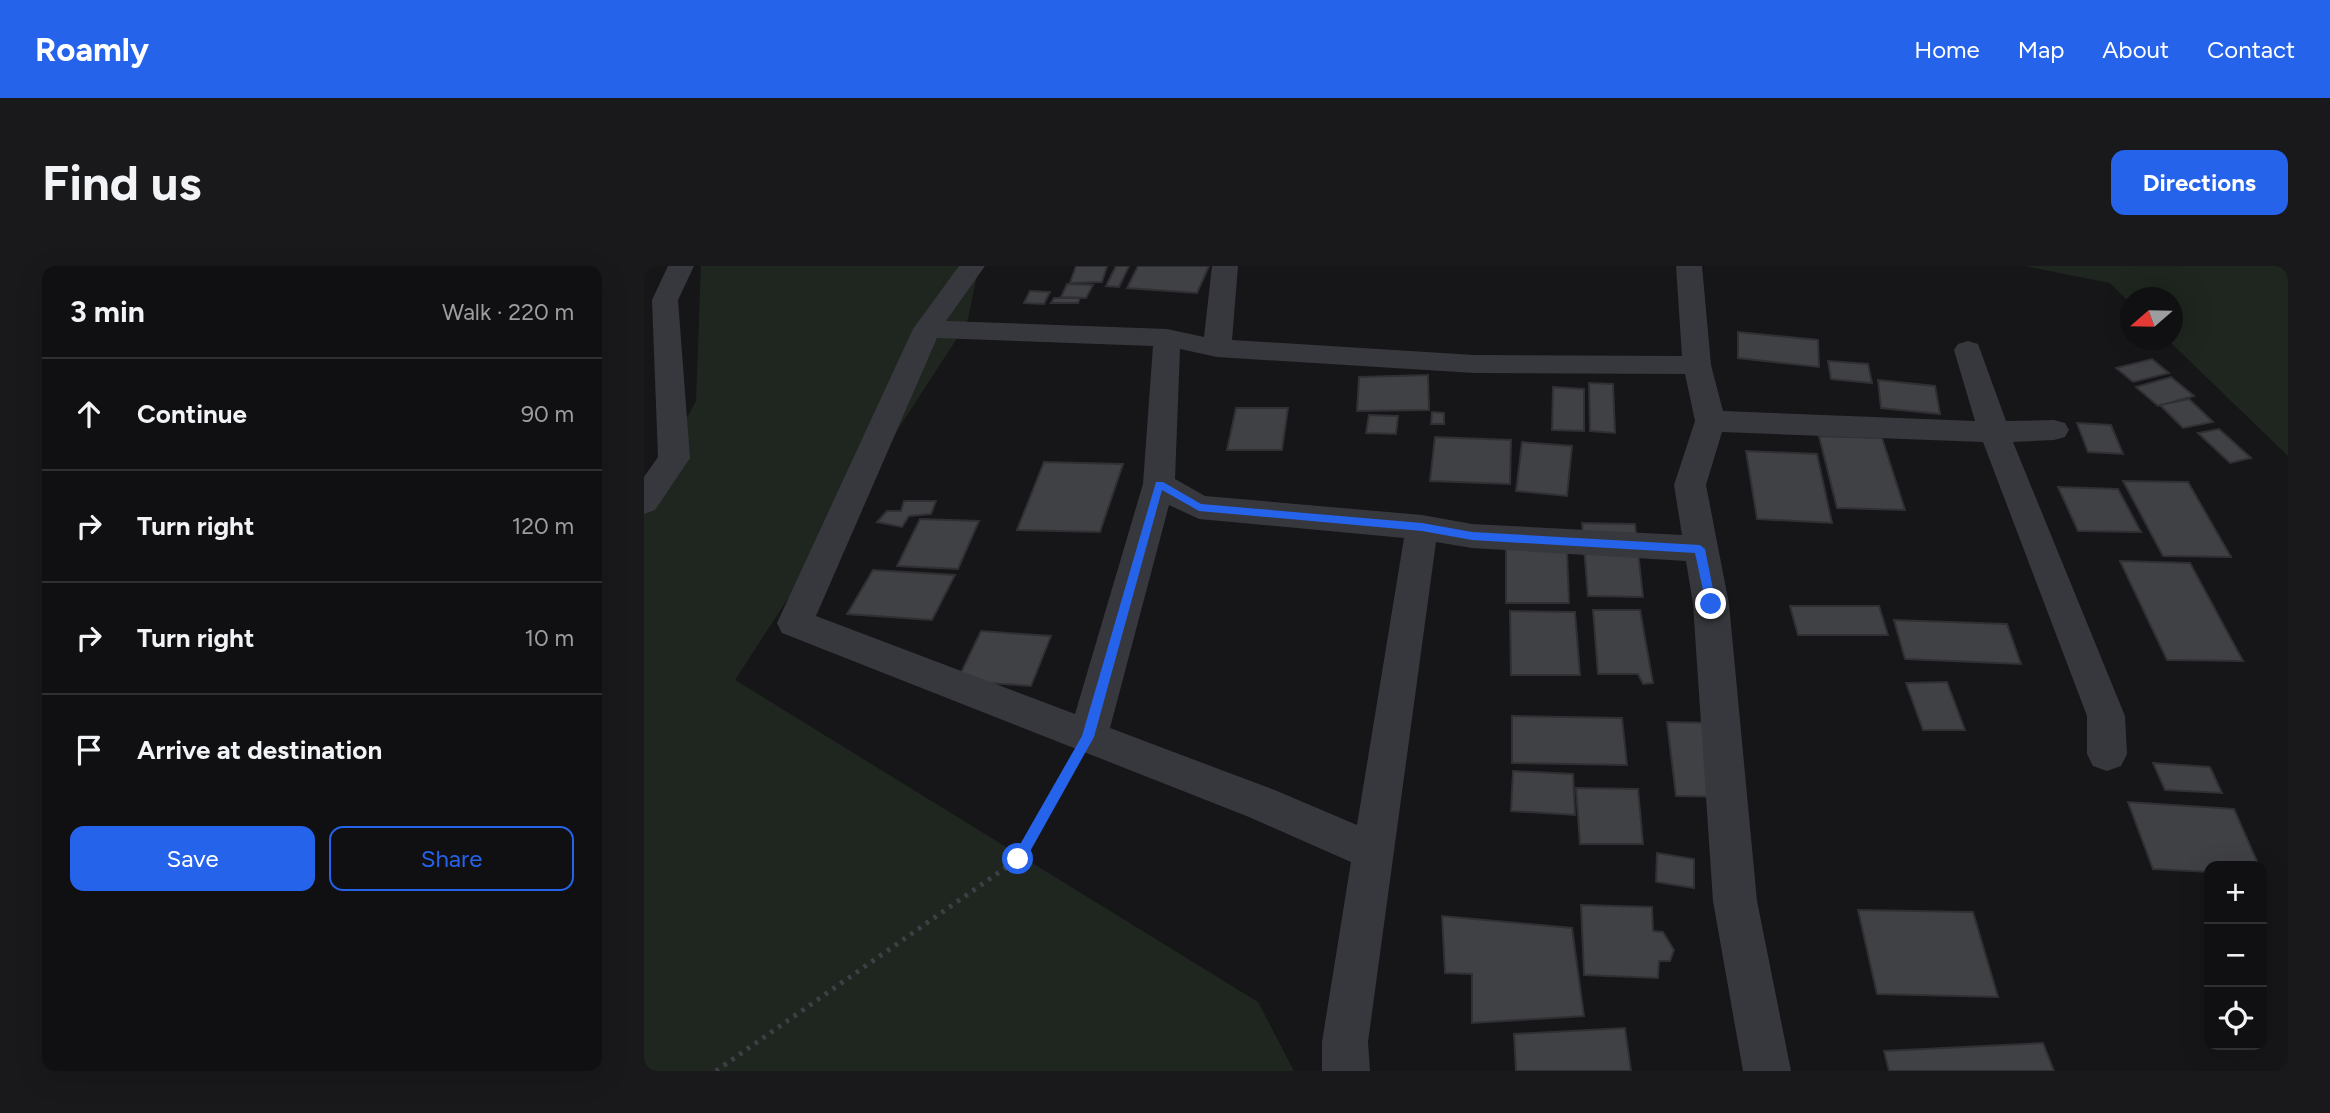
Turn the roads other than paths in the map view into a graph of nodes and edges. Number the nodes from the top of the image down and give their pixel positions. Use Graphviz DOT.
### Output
graph roads {
  1 [pos="681,266"];
  2 [pos="972,266"];
  3 [pos="1225,266"];
  4 [pos="1689,266"];
  5 [pos="927,329"];
  6 [pos="1167,338"];
  7 [pos="1217,348"];
  8 [pos="1968,350"];
  9 [pos="1697,365"];
  10 [pos="1710,421"];
  11 [pos="2054,430"];
  12 [pos="1994,432"];
  13 [pos="1159,484"];
  14 [pos="644,502"];
  15 [pos="1422,527"];
  16 [pos="1700,549"];
  17 [pos="1088,737"];
  18 [pos="2107,754"];
  19 [pos="1355,844"];
  20 [pos="1346,1071"];
  21 [pos="1767,1071"];
  1 -- 14 [label="street"];
  2 -- 5 [label="street"];
  3 -- 7 [label="street"];
  4 -- 9 [label="street"];
  5 -- 6 [label="street"];
  5 -- 17 [label="street"];
  6 -- 7 [label="street"];
  6 -- 13 [label="street"];
  7 -- 9 [label="street"];
  8 -- 12 [label="street"];
  9 -- 10 [label="street"];
  10 -- 12 [label="street"];
  10 -- 16 [label="street"];
  11 -- 12 [label="street"];
  12 -- 18 [label="street"];
  13 -- 15 [label="street"];
  13 -- 17 [label="street"];
  15 -- 16 [label="street"];
  15 -- 20 [label="street"];
  16 -- 21 [label="street"];
  17 -- 19 [label="street"];
}
